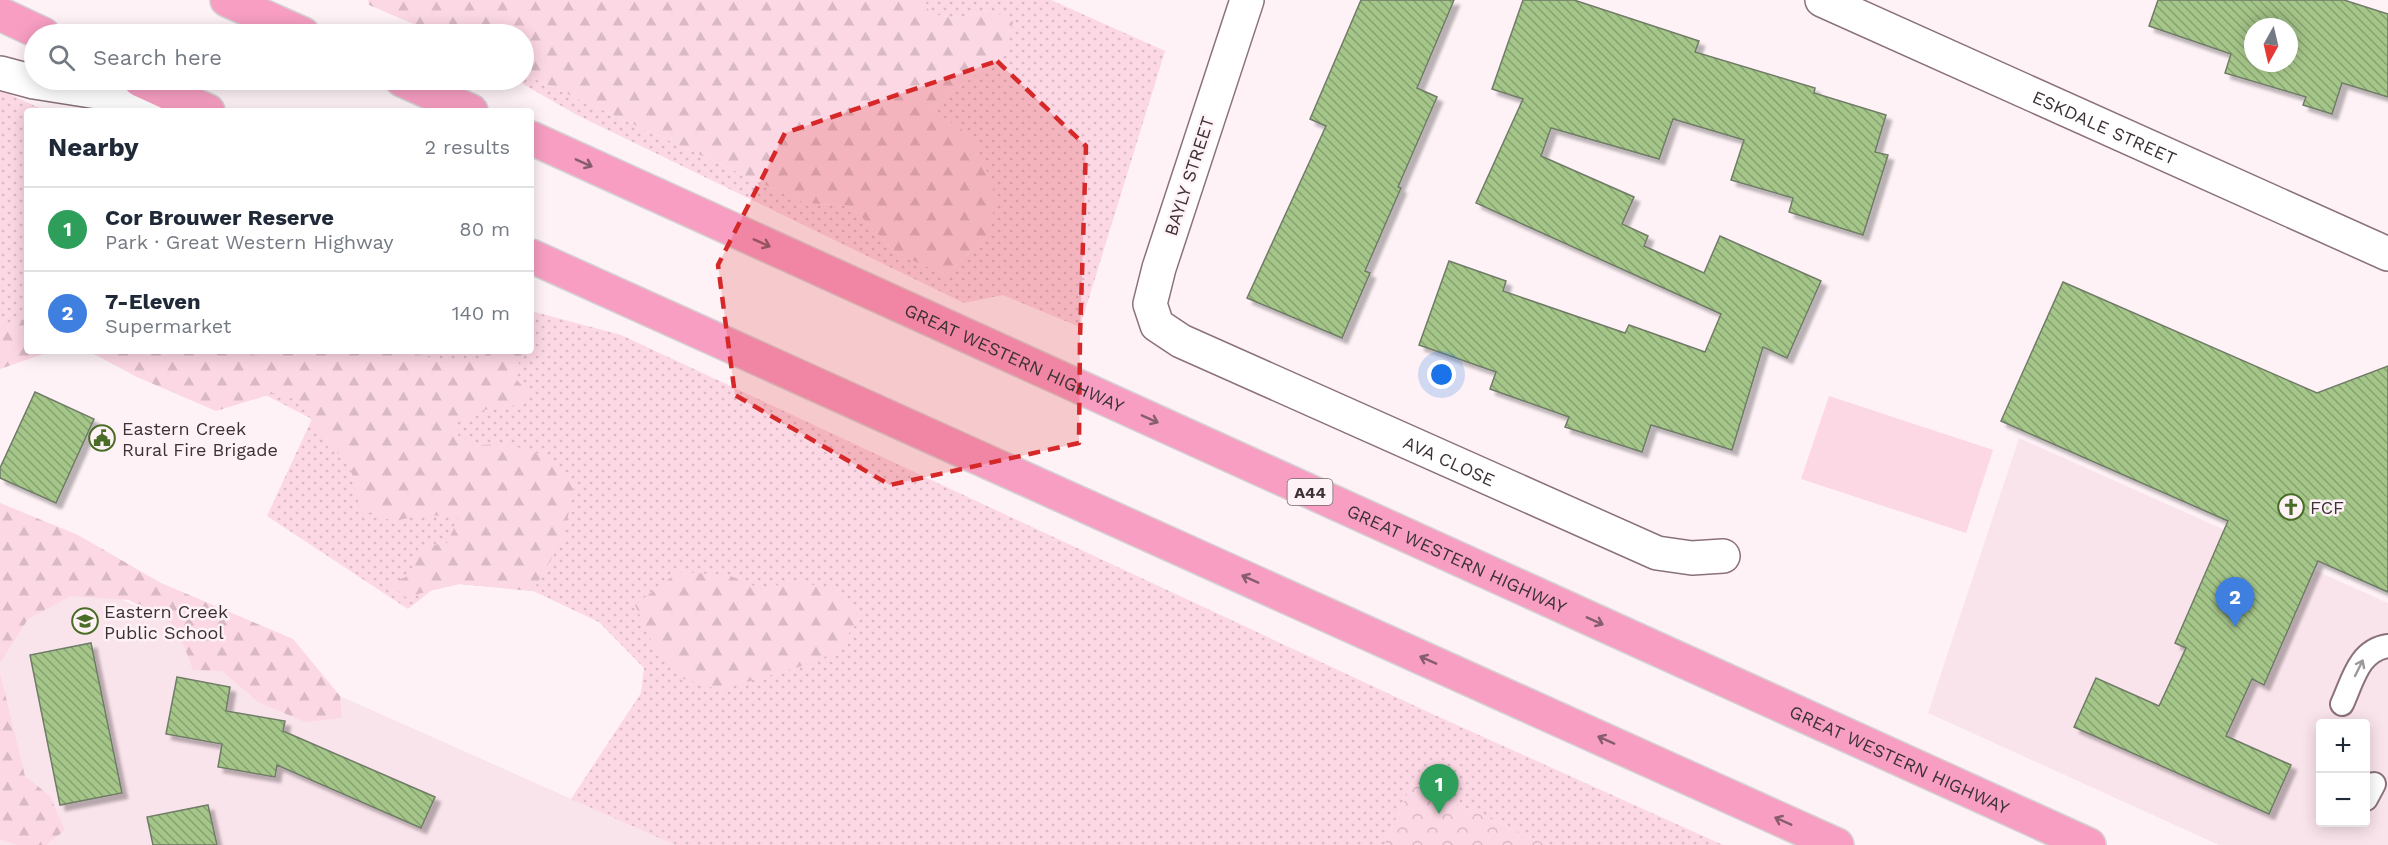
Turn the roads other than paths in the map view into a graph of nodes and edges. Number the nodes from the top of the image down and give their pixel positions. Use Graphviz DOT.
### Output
graph roads {
  1 [pos="227,0"];
  2 [pos="1247,0"];
  3 [pos="1822,0"];
  4 [pos="0,14"];
  5 [pos="281,24"];
  6 [pos="24,25"];
  7 [pos="0,73"];
  8 [pos="24,79"];
  9 [pos="83,90"];
  10 [pos="162,90"];
  11 [pos="424,90"];
  12 [pos="193,108"];
  13 [pos="201,108"];
  14 [pos="464,108"];
  15 [pos="534,139"];
  16 [pos="2388,254"];
  17 [pos="534,257"];
  18 [pos="1181,341"];
  19 [pos="1724,556"];
  20 [pos="2388,646"];
  21 [pos="2342,704"];
  22 [pos="1837,845"];
  23 [pos="2089,845"];
  1 -- 5 [label="highway"];
  2 -- 18 [label="street, BAYLY STREET"];
  3 -- 16 [label="street, ESKDALE STREET"];
  4 -- 6 [label="highway"];
  7 -- 8 [label="street"];
  9 -- 12 [label="street"];
  10 -- 13 [label="highway"];
  11 -- 14 [label="highway"];
  15 -- 23 [label="highway, GREAT WESTERN HIGHWAY / A44, one-way"];
  22 -- 17 [label="highway, one-way"];
  18 -- 19 [label="street, AVA CLOSE"];
  21 -- 20 [label="lane, one-way"];
}
